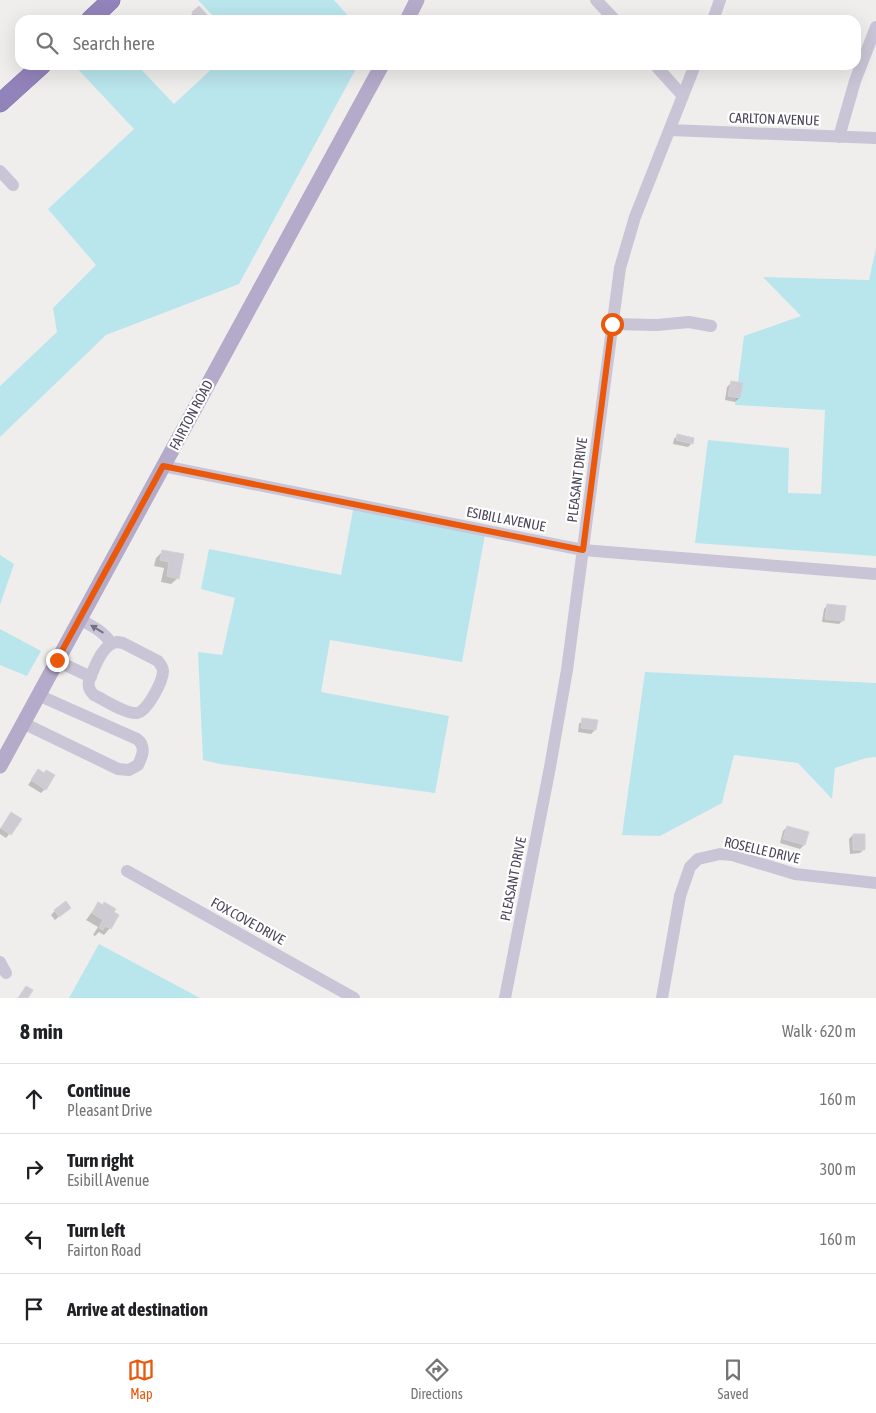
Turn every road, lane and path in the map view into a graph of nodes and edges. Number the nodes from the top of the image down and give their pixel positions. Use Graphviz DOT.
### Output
graph roads {
  1 [pos="112,0"];
  2 [pos="417,0"];
  3 [pos="596,0"];
  4 [pos="720,0"];
  5 [pos="96,15"];
  6 [pos="409,15"];
  7 [pos="610,15"];
  8 [pos="715,15"];
  9 [pos="876,27"];
  10 [pos="861,66"];
  11 [pos="37,70"];
  12 [pos="379,70"];
  13 [pos="660,70"];
  14 [pos="693,70"];
  15 [pos="859,70"];
  16 [pos="683,96"];
  17 [pos="0,104"];
  18 [pos="670,130"];
  19 [pos="839,136"];
  20 [pos="876,138"];
  21 [pos="0,171"];
  22 [pos="14,185"];
  23 [pos="612,324"];
  24 [pos="711,326"];
  25 [pos="163,466"];
  26 [pos="583,550"];
  27 [pos="876,574"];
  28 [pos="80,619"];
  29 [pos="111,643"];
  30 [pos="57,660"];
  31 [pos="91,677"];
  32 [pos="38,695"];
  33 [pos="23,723"];
  34 [pos="0,766"];
  35 [pos="127,870"];
  36 [pos="876,883"];
  37 [pos="354,998"];
  38 [pos="506,998"];
  39 [pos="662,998"];
  1 -- 5 [label="highway"];
  2 -- 6 [label="main road"];
  3 -- 7 [label="street"];
  4 -- 8 [label="street"];
  9 -- 10 [label="street"];
  11 -- 17 [label="highway"];
  12 -- 25 [label="main road, FAIRTON ROAD"];
  13 -- 16 [label="street"];
  14 -- 16 [label="street, PLEASANT DRIVE"];
  15 -- 19 [label="street"];
  16 -- 18 [label="street, PLEASANT DRIVE"];
  18 -- 19 [label="street, CARLTON AVENUE"];
  18 -- 23 [label="street, PLEASANT DRIVE"];
  19 -- 20 [label="street, CARLTON AVENUE"];
  21 -- 22 [label="street"];
  23 -- 24 [label="street"];
  23 -- 26 [label="street, PLEASANT DRIVE"];
  25 -- 26 [label="street, ESIBILL AVENUE"];
  25 -- 28 [label="main road, FAIRTON ROAD"];
  26 -- 27 [label="street, ESIBILL AVENUE"];
  26 -- 38 [label="street, PLEASANT DRIVE"];
  29 -- 28 [label="street, one-way"];
  28 -- 30 [label="main road, FAIRTON ROAD"];
  29 -- 31 [label="street"];
  29 -- 31 [label="street"];
  30 -- 31 [label="street"];
  30 -- 32 [label="main road, FAIRTON ROAD"];
  32 -- 33 [label="main road, FAIRTON ROAD"];
  32 -- 33 [label="street"];
  33 -- 34 [label="main road, FAIRTON ROAD"];
  35 -- 37 [label="street, FOX COVE DRIVE"];
  36 -- 39 [label="street, ROSELLE DRIVE"];
}
